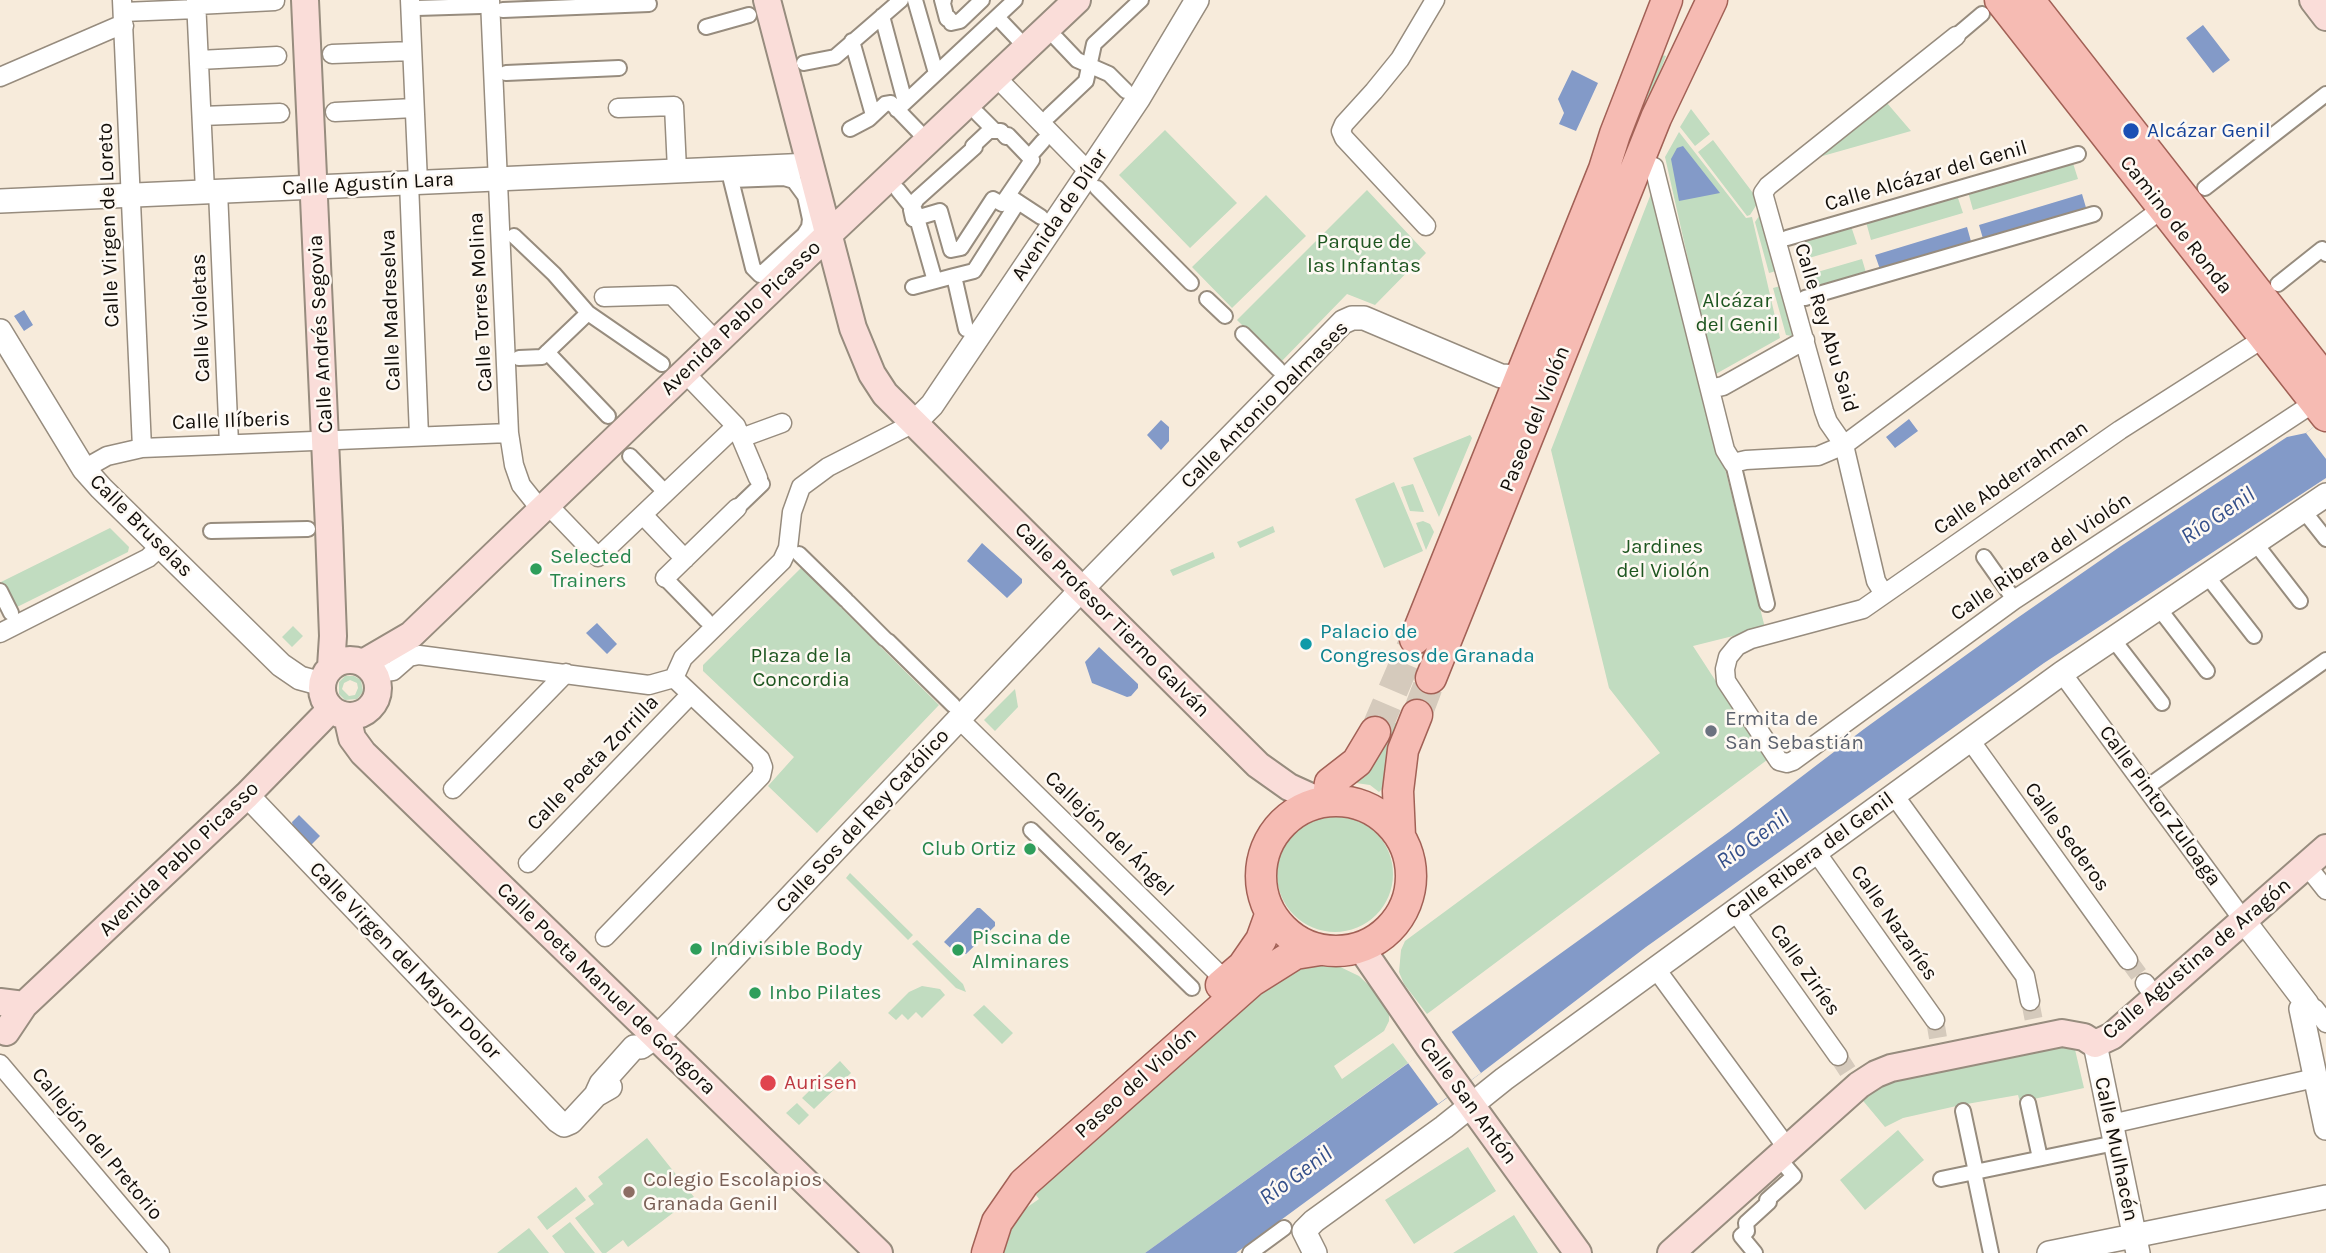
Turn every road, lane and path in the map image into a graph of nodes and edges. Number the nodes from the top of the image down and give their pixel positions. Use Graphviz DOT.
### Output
graph roads {
  1 [pos="305,0"];
  2 [pos="901,0"];
  3 [pos="915,0"];
  4 [pos="944,0"];
  5 [pos="982,0"];
  6 [pos="1015,0"];
  7 [pos="1077,0"];
  8 [pos="1141,0"];
  9 [pos="1197,0"];
  10 [pos="1435,0"];
  11 [pos="1696,0"];
  12 [pos="1712,0"];
  13 [pos="2029,0"];
  14 [pos="2313,0"];
  15 [pos="275,1"];
  16 [pos="1668,1"];
  17 [pos="197,4"];
  18 [pos="414,4"];
  19 [pos="649,4"];
  20 [pos="491,5"];
  21 [pos="1991,7"];
  22 [pos="758,8"];
  23 [pos="123,13"];
  24 [pos="882,16"];
  25 [pos="997,17"];
  26 [pos="2326,17"];
  27 [pos="955,22"];
  28 [pos="706,27"];
  29 [pos="1956,36"];
  30 [pos="1017,38"];
  31 [pos="1057,39"];
  32 [pos="852,41"];
  33 [pos="961,50"];
  34 [pos="412,51"];
  35 [pos="332,54"];
  36 [pos="277,56"];
  37 [pos="199,60"];
  38 [pos="804,63"];
  39 [pos="1090,65"];
  40 [pos="619,68"];
  41 [pos="506,73"];
  42 [pos="936,73"];
  43 [pos="0,76"];
  44 [pos="996,77"];
  45 [pos="1126,91"];
  46 [pos="2326,94"];
  47 [pos="901,106"];
  48 [pos="414,108"];
  49 [pos="618,108"];
  50 [pos="334,112"];
  51 [pos="279,113"];
  52 [pos="978,114"];
  53 [pos="202,116"];
  54 [pos="873,116"];
  55 [pos="1049,116"];
  56 [pos="1656,118"];
  57 [pos="850,129"];
  58 [pos="995,131"];
  59 [pos="919,132"];
  60 [pos="1043,142"];
  61 [pos="2078,154"];
  62 [pos="1029,157"];
  63 [pos="1640,161"];
  64 [pos="677,170"];
  65 [pos="813,175"];
  66 [pos="498,178"];
  67 [pos="1093,180"];
  68 [pos="413,182"];
  69 [pos="314,186"];
  70 [pos="2205,188"];
  71 [pos="898,190"];
  72 [pos="212,191"];
  73 [pos="131,194"];
  74 [pos="733,194"];
  75 [pos="1013,199"];
  76 [pos="0,201"];
  77 [pos="863,203"];
  78 [pos="2163,208"];
  79 [pos="915,212"];
  80 [pos="2094,214"];
  81 [pos="1041,217"];
  82 [pos="1426,226"];
  83 [pos="828,235"];
  84 [pos="514,236"];
  85 [pos="1787,238"];
  86 [pos="956,249"];
  87 [pos="2326,254"];
  88 [pos="958,275"];
  89 [pos="935,281"];
  90 [pos="2278,284"];
  91 [pos="913,287"];
  92 [pos="604,297"];
  93 [pos="1805,298"];
  94 [pos="588,313"];
  95 [pos="966,329"];
  96 [pos="0,331"];
  97 [pos="2264,338"];
  98 [pos="1805,340"];
  99 [pos="718,342"];
  100 [pos="547,352"];
  101 [pos="519,358"];
  102 [pos="1557,366"];
  103 [pos="673,368"];
  104 [pos="1278,369"];
  105 [pos="1520,377"];
  106 [pos="1710,389"];
  107 [pos="2323,398"];
  108 [pos="608,416"];
  109 [pos="782,423"];
  110 [pos="914,423"];
  111 [pos="738,432"];
  112 [pos="509,433"];
  113 [pos="419,436"];
  114 [pos="325,440"];
  115 [pos="229,444"];
  116 [pos="1844,445"];
  117 [pos="142,448"];
  118 [pos="630,456"];
  119 [pos="1733,463"];
  120 [pos="84,469"];
  121 [pos="760,481"];
  122 [pos="666,493"];
  123 [pos="2326,495"];
  124 [pos="544,507"];
  125 [pos="737,508"];
  126 [pos="643,515"];
  127 [pos="2307,515"];
  128 [pos="308,529"];
  129 [pos="211,531"];
  130 [pos="2326,539"];
  131 [pos="160,547"];
  132 [pos="2259,548"];
  133 [pos="799,554"];
  134 [pos="1984,557"];
  135 [pos="685,559"];
  136 [pos="665,578"];
  137 [pos="2211,582"];
  138 [pos="1082,590"];
  139 [pos="0,591"];
  140 [pos="1884,594"];
  141 [pos="2013,598"];
  142 [pos="2301,601"];
  143 [pos="1767,604"];
  144 [pos="11,613"];
  145 [pos="2164,615"];
  146 [pos="706,620"];
  147 [pos="1774,632"];
  148 [pos="0,633"];
  149 [pos="2254,636"];
  150 [pos="1415,639"];
  151 [pos="2119,647"];
  152 [pos="2326,660"];
  153 [pos="375,671"];
  154 [pos="2207,671"];
  155 [pos="566,673"];
  156 [pos="2062,673"];
  157 [pos="326,675"];
  158 [pos="674,678"];
  159 [pos="1431,678"];
  160 [pos="691,694"];
  161 [pos="2162,703"];
  162 [pos="956,712"];
  163 [pos="339,713"];
  164 [pos="1417,715"];
  165 [pos="1375,732"];
  166 [pos="1970,740"];
  167 [pos="2147,788"];
  168 [pos="453,789"];
  169 [pos="247,795"];
  170 [pos="1894,795"];
  171 [pos="1324,801"];
  172 [pos="1031,830"];
  173 [pos="1400,836"];
  174 [pos="1815,852"];
  175 [pos="2316,857"];
  176 [pos="528,863"];
  177 [pos="2326,890"];
  178 [pos="1735,911"];
  179 [pos="1270,915"];
  180 [pos="2244,921"];
  181 [pos="605,937"];
  182 [pos="1361,948"];
  183 [pos="1320,950"];
  184 [pos="2128,960"];
  185 [pos="1656,969"];
  186 [pos="1226,981"];
  187 [pos="1192,988"];
  188 [pos="2029,1001"];
  189 [pos="2307,1003"];
  190 [pos="1935,1020"];
  191 [pos="6,1021"];
  192 [pos="2326,1023"];
  193 [pos="648,1042"];
  194 [pos="2095,1044"];
  195 [pos="1838,1056"];
  196 [pos="0,1064"];
  197 [pos="2315,1078"];
  198 [pos="1465,1097"];
  199 [pos="2028,1103"];
  200 [pos="1963,1111"];
  201 [pos="564,1125"];
  202 [pos="2326,1128"];
  203 [pos="2113,1133"];
  204 [pos="1787,1149"];
  205 [pos="2040,1158"];
  206 [pos="1975,1172"];
  207 [pos="1941,1179"];
  208 [pos="2326,1197"];
  209 [pos="1294,1230"];
  210 [pos="2136,1244"];
  211 [pos="160,1253"];
  212 [pos="879,1253"];
  213 [pos="971,1253"];
  214 [pos="987,1253"];
  215 [pos="1250,1253"];
  216 [pos="1315,1253"];
  217 [pos="1578,1253"];
  218 [pos="1671,1253"];
  219 [pos="1686,1253"];
  220 [pos="1755,1253"];
  221 [pos="1991,1253"];
  222 [pos="2049,1253"];
  1 -- 69 [label="main road, Calle Andrés Segovia"];
  2 -- 24 [label="street"];
  3 -- 42 [label="street"];
  4 -- 27 [label="street"];
  5 -- 27 [label="street"];
  6 -- 25 [label="street"];
  7 -- 44 [label="main road, Avenida Pablo Picasso"];
  8 -- 39 [label="street"];
  9 -- 67 [label="street, Avenida de Dílar"];
  10 -- 82 [label="street"];
  11 -- 56 [label="main road, Paseo del Violón"];
  12 -- 56 [label="main road, Paseo del Violón"];
  13 -- 107 [label="main road, Camino de Ronda"];
  14 -- 26 [label="main road"];
  15 -- 17 [label="street"];
  16 -- 105 [label="main road, Paseo del Violón"];
  17 -- 23 [label="street"];
  17 -- 37 [label="street, Calle Violetas"];
  18 -- 20 [label="street"];
  18 -- 34 [label="street, Calle Madreselva"];
  19 -- 20 [label="street"];
  20 -- 66 [label="street, Calle Torres Molina"];
  21 -- 29 [label="street, Calle Rey Abu Said"];
  21 -- 78 [label="main road, Camino de Ronda"];
  22 -- 28 [label="street"];
  22 -- 65 [label="main road, Calle Profesor Tierno Galván"];
  23 -- 43 [label="street"];
  23 -- 73 [label="street, Calle Virgen de Loreto"];
  24 -- 32 [label="street"];
  24 -- 47 [label="street"];
  25 -- 30 [label="street"];
  25 -- 33 [label="street"];
  27 -- 33 [label="street"];
  29 -- 98 [label="street, Calle Rey Abu Said"];
  31 -- 39 [label="street"];
  32 -- 38 [label="street"];
  32 -- 54 [label="street"];
  33 -- 42 [label="street"];
  34 -- 35 [label="street"];
  34 -- 48 [label="street, Calle Madreselva"];
  36 -- 37 [label="street"];
  37 -- 53 [label="street, Calle Violetas"];
  39 -- 45 [label="street"];
  39 -- 55 [label="street"];
  40 -- 41 [label="street"];
  42 -- 47 [label="street"];
  44 -- 67 [label="street"];
  44 -- 77 [label="main road, Avenida Pablo Picasso"];
  46 -- 70 [label="street"];
  47 -- 54 [label="street"];
  47 -- 59 [label="street"];
  48 -- 50 [label="street"];
  48 -- 68 [label="street, Calle Madreselva"];
  49 -- 64 [label="street"];
  51 -- 53 [label="street"];
  52 -- 58 [label="street"];
  53 -- 72 [label="street, Calle Violetas"];
  54 -- 57 [label="street"];
  56 -- 63 [label="main road, Paseo del Violón"];
  58 -- 62 [label="street"];
  58 -- 79 [label="street"];
  60 -- 62 [label="street"];
  61 -- 85 [label="street, Calle Alcázar del Genil"];
  62 -- 75 [label="street"];
  63 -- 102 [label="main road, Paseo del Violón"];
  63 -- 106 [label="street"];
  64 -- 65 [label="street, Calle Agustín Lara"];
  64 -- 66 [label="street, Calle Agustín Lara"];
  65 -- 77 [label="main road"];
  65 -- 83 [label="main road, Calle Profesor Tierno Galván"];
  66 -- 68 [label="street, Calle Agustín Lara"];
  66 -- 112 [label="street, Calle Torres Molina"];
  67 -- 104 [label="street"];
  67 -- 110 [label="street, Avenida de Dílar"];
  68 -- 69 [label="street, Calle Agustín Lara"];
  68 -- 113 [label="street, Calle Madreselva"];
  69 -- 72 [label="street, Calle Agustín Lara"];
  69 -- 114 [label="main road, Calle Andrés Segovia"];
  71 -- 79 [label="street"];
  72 -- 73 [label="street, Calle Agustín Lara"];
  72 -- 115 [label="street, Calle Violetas"];
  73 -- 76 [label="street, Calle Agustín Lara"];
  73 -- 117 [label="street, Calle Virgen de Loreto"];
  74 -- 74 [label="street"];
  75 -- 81 [label="street"];
  75 -- 86 [label="street"];
  75 -- 88 [label="street"];
  77 -- 83 [label="main road, Avenida Pablo Picasso"];
  78 -- 97 [label="main road, Camino de Ronda"];
  78 -- 116 [label="street, Calle Rey Abu Said"];
  79 -- 86 [label="street"];
  79 -- 89 [label="street"];
  80 -- 93 [label="street"];
  83 -- 99 [label="main road, Avenida Pablo Picasso"];
  83 -- 110 [label="main road, Calle Profesor Tierno Galván"];
  84 -- 94 [label="street"];
  86 -- 88 [label="street"];
  87 -- 90 [label="street"];
  88 -- 89 [label="street"];
  88 -- 95 [label="street"];
  89 -- 91 [label="street"];
  92 -- 99 [label="street"];
  94 -- 100 [label="street"];
  94 -- 103 [label="street"];
  96 -- 120 [label="street, Calle Bruselas"];
  97 -- 107 [label="main road, Camino de Ronda"];
  97 -- 140 [label="street, Calle Abderrahman"];
  98 -- 106 [label="street"];
  98 -- 116 [label="street, Calle Rey Abu Said"];
  99 -- 103 [label="main road, Avenida Pablo Picasso"];
  100 -- 101 [label="street"];
  100 -- 108 [label="street"];
  102 -- 105 [label="main road"];
  102 -- 159 [label="main road, Paseo del Violón"];
  103 -- 111 [label="street"];
  103 -- 124 [label="main road, Avenida Pablo Picasso"];
  105 -- 138 [label="street, Calle Antonio Dalmases"];
  105 -- 150 [label="main road, Paseo del Violón"];
  106 -- 119 [label="street"];
  107 -- 147 [label="street, Calle Ribera del Violón"];
  109 -- 111 [label="street"];
  110 -- 138 [label="main road, Calle Profesor Tierno Galván"];
  110 -- 158 [label="street"];
  111 -- 121 [label="street"];
  111 -- 122 [label="street"];
  112 -- 113 [label="street, Calle Ilíberis"];
  112 -- 124 [label="street, Calle Torres Molina"];
  113 -- 114 [label="street, Calle Ilíberis"];
  114 -- 115 [label="street, Calle Ilíberis"];
  114 -- 157 [label="main road, Calle Andrés Segovia"];
  115 -- 117 [label="street, Calle Ilíberis"];
  116 -- 119 [label="street"];
  116 -- 140 [label="street"];
  117 -- 120 [label="street, Calle Ilíberis"];
  118 -- 122 [label="street"];
  119 -- 143 [label="street"];
  120 -- 131 [label="street, Calle Bruselas"];
  121 -- 125 [label="street"];
  122 -- 126 [label="street"];
  123 -- 156 [label="street, Calle Ribera del Genil"];
  124 -- 126 [label="street, Calle Torres Molina"];
  124 -- 153 [label="main road, Avenida Pablo Picasso"];
  125 -- 135 [label="street"];
  126 -- 135 [label="street"];
  127 -- 130 [label="street"];
  128 -- 129 [label="street"];
  131 -- 148 [label="street"];
  131 -- 157 [label="street, Calle Bruselas"];
  132 -- 142 [label="street"];
  133 -- 162 [label="street, Callejón del Ángel"];
  134 -- 141 [label="street"];
  135 -- 136 [label="street"];
  136 -- 146 [label="street"];
  137 -- 149 [label="street"];
  138 -- 162 [label="street, Calle Sos del Rey Católico"];
  138 -- 171 [label="main road, Calle Profesor Tierno Galván"];
  139 -- 144 [label="street"];
  140 -- 147 [label="street, Calle Abderrahman"];
  145 -- 154 [label="street"];
  151 -- 161 [label="street"];
  152 -- 167 [label="street"];
  153 -- 155 [label="street"];
  153 -- 157 [label="main road"];
  153 -- 163 [label="main road"];
  155 -- 158 [label="street"];
  155 -- 168 [label="street"];
  156 -- 166 [label="street, Calle Ribera del Genil"];
  156 -- 167 [label="street, Calle Pintor Zuloaga"];
  157 -- 163 [label="main road"];
  158 -- 160 [label="street"];
  160 -- 176 [label="street, Calle Poeta Zorrilla"];
  160 -- 181 [label="street"];
  162 -- 186 [label="street, Callejón del Ángel"];
  162 -- 193 [label="street, Calle Sos del Rey Católico"];
  163 -- 169 [label="main road, Avenida Pablo Picasso"];
  163 -- 193 [label="main road, Calle Poeta Manuel de Góngora"];
  164 -- 173 [label="main road"];
  165 -- 171 [label="main road"];
  166 -- 170 [label="street, Calle Ribera del Genil"];
  166 -- 184 [label="street, Calle Sederos"];
  167 -- 180 [label="street, Calle Pintor Zuloaga"];
  169 -- 191 [label="main road, Avenida Pablo Picasso"];
  169 -- 201 [label="street, Calle Virgen del Mayor Dolor"];
  170 -- 174 [label="street, Calle Ribera del Genil"];
  170 -- 188 [label="street"];
  171 -- 173 [label="main road"];
  171 -- 179 [label="main road"];
  172 -- 187 [label="street"];
  173 -- 182 [label="main road"];
  174 -- 178 [label="street, Calle Ribera del Genil"];
  174 -- 190 [label="street, Calle Nazaríes"];
  175 -- 177 [label="street"];
  175 -- 180 [label="main road, Calle Agustina de Aragón"];
  178 -- 185 [label="street, Calle Ribera del Genil"];
  178 -- 195 [label="street, Calle Ziríes"];
  179 -- 183 [label="main road"];
  179 -- 186 [label="main road, Paseo del Violón"];
  180 -- 189 [label="street, Calle Pintor Zuloaga"];
  180 -- 194 [label="main road, Calle Agustina de Aragón"];
  182 -- 183 [label="main road"];
  182 -- 198 [label="main road, Calle San Antón"];
  183 -- 214 [label="main road, Paseo del Violón"];
  185 -- 198 [label="street, Calle Ribera del Genil"];
  185 -- 204 [label="street"];
  186 -- 213 [label="main road, Paseo del Violón"];
  189 -- 192 [label="street"];
  189 -- 197 [label="street"];
  193 -- 201 [label="street, Calle Sos del Rey Católico"];
  193 -- 212 [label="main road, Calle Poeta Manuel de Góngora"];
  194 -- 203 [label="street, Calle Mulhacén"];
  194 -- 204 [label="main road, Calle Agustina de Aragón"];
  196 -- 211 [label="street, Callejón del Pretorio"];
  197 -- 202 [label="street"];
  197 -- 203 [label="street"];
  198 -- 209 [label="street, Calle Ribera del Genil"];
  198 -- 217 [label="main road, Calle San Antón"];
  199 -- 205 [label="street"];
  200 -- 206 [label="street"];
  203 -- 205 [label="street"];
  203 -- 210 [label="street, Calle Mulhacén"];
  204 -- 218 [label="main road, Calle Agustina de Aragón"];
  205 -- 206 [label="street"];
  206 -- 207 [label="street"];
  206 -- 221 [label="street"];
  208 -- 210 [label="street"];
  209 -- 215 [label="street, Calle Ribera del Genil"];
  209 -- 216 [label="street"];
  210 -- 222 [label="street"];
  219 -- 220 [label="street"];
}
